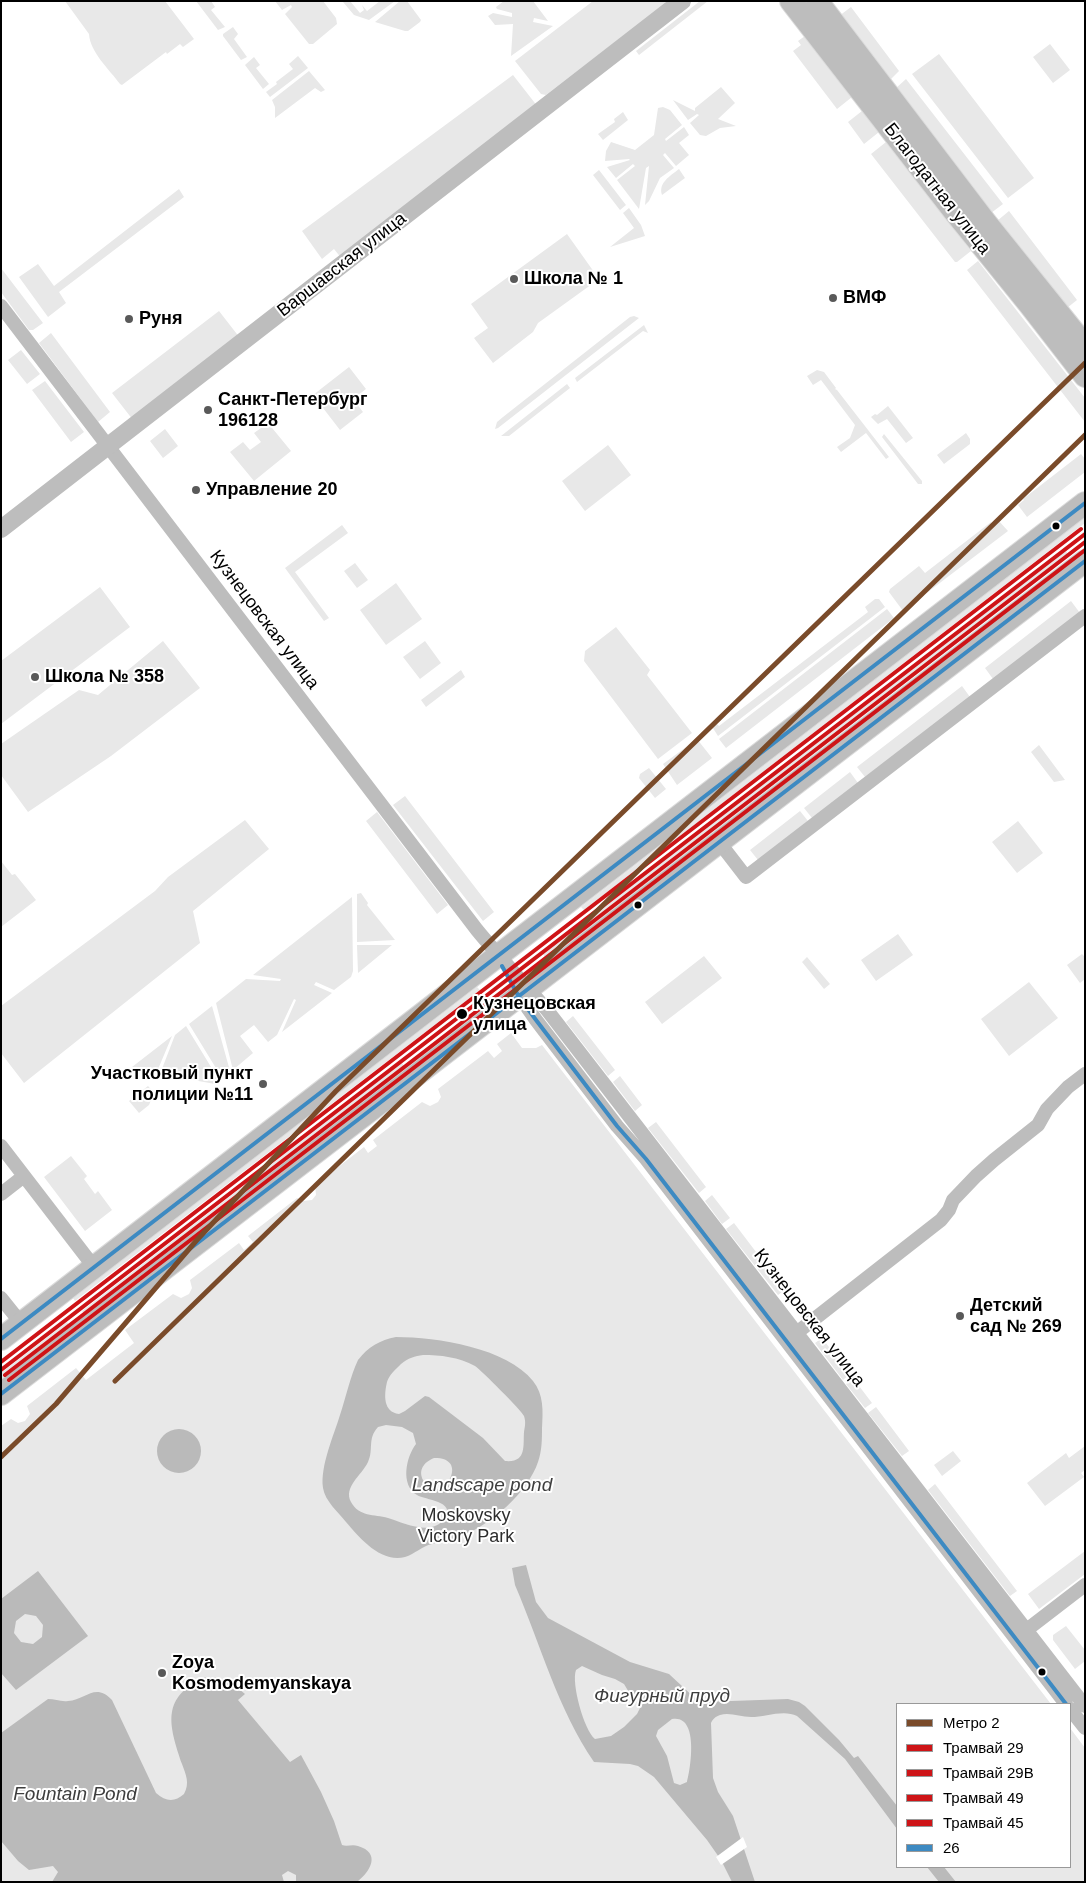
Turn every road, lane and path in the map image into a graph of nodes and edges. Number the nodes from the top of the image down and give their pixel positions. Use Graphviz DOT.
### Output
graph roads {
  1 [pos="682,1"];
  2 [pos="791,1"];
  3 [pos="816,1"];
  4 [pos="1,306"];
  5 [pos="1085,346"];
  6 [pos="1085,376"];
  7 [pos="107,447"];
  8 [pos="1085,503"];
  9 [pos="1,528"];
  10 [pos="1085,561"];
  11 [pos="1085,616"];
  12 [pos="719,842"];
  13 [pos="498,956"];
  14 [pos="524,993"];
  15 [pos="1085,1074"];
  16 [pos="1,1146"];
  17 [pos="24,1176"];
  18 [pos="1,1194"];
  19 [pos="94,1267"];
  20 [pos="1,1298"];
  21 [pos="21,1323"];
  22 [pos="791,1337"];
  23 [pos="1,1339"];
  24 [pos="1,1394"];
  25 [pos="1085,1585"];
  26 [pos="1021,1634"];
  27 [pos="1065,1703"];
  28 [pos="1085,1706"];
  29 [pos="1071,1709"];
  30 [pos="1085,1728"];
  1 -- 7 [label="street, Варшавская улица"];
  2 -- 6 [label="main road, Благодатная улица"];
  3 -- 5 [label="main road, Благодатная улица"];
  4 -- 7 [label="street, Кузнецовская улица"];
  7 -- 9 [label="street, Варшавская улица"];
  7 -- 13 [label="street, Кузнецовская улица"];
  8 -- 13 [label="main road"];
  10 -- 12 [label="main road"];
  11 -- 12 [label="street"];
  12 -- 14 [label="main road"];
  13 -- 14 [label="street, Кузнецовская улица"];
  13 -- 19 [label="main road"];
  14 -- 22 [label="street, Кузнецовская улица"];
  14 -- 24 [label="main road"];
  15 -- 22 [label="street"];
  16 -- 17 [label="street"];
  17 -- 18 [label="street"];
  17 -- 19 [label="street"];
  19 -- 21 [label="main road"];
  20 -- 21 [label="street"];
  21 -- 23 [label="main road"];
  22 -- 26 [label="street, Кузнецовская улица"];
  25 -- 26 [label="street"];
  26 -- 27 [label="street, Кузнецовская улица"];
  26 -- 28 [label="street, Кузнецовская улица"];
  29 -- 30 [label="street"];
}
